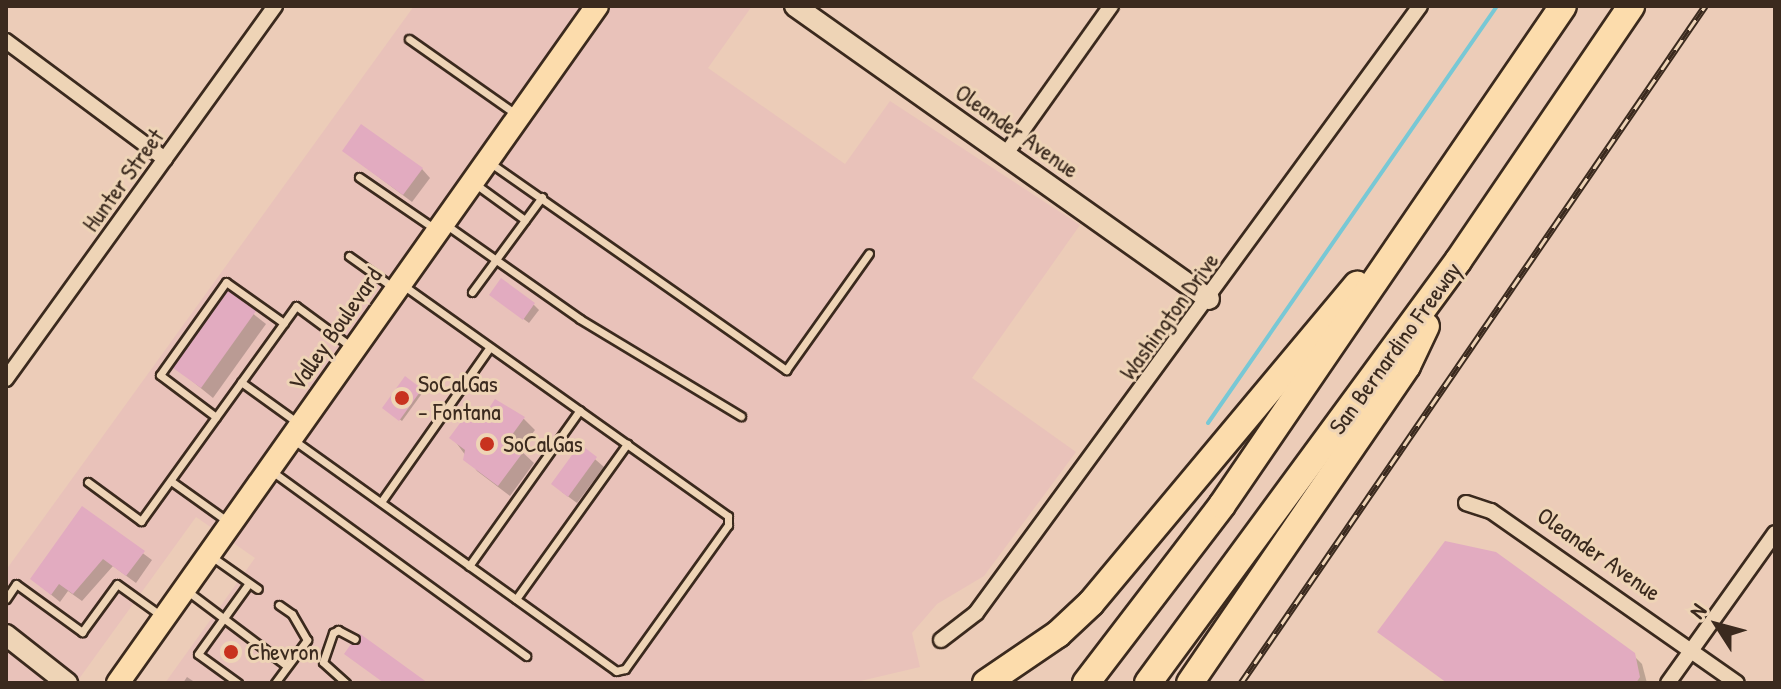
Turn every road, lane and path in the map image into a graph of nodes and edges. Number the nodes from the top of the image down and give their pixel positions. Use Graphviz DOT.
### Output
graph roads {
  1 [pos="275,6"];
  2 [pos="597,6"];
  3 [pos="795,6"];
  4 [pos="1111,6"];
  5 [pos="1420,6"];
  6 [pos="1563,6"];
  7 [pos="1631,6"];
  8 [pos="409,39"];
  9 [pos="6,41"];
  10 [pos="519,116"];
  11 [pos="1005,155"];
  12 [pos="165,159"];
  13 [pos="487,160"];
  14 [pos="359,177"];
  15 [pos="472,182"];
  16 [pos="542,197"];
  17 [pos="525,220"];
  18 [pos="440,226"];
  19 [pos="1410,231"];
  20 [pos="869,253"];
  21 [pos="349,256"];
  22 [pos="495,259"];
  23 [pos="1458,261"];
  24 [pos="398,286"];
  25 [pos="472,292"];
  26 [pos="1209,299"];
  27 [pos="284,323"];
  28 [pos="490,347"];
  29 [pos="353,348"];
  30 [pos="6,350"];
  31 [pos="20,360"];
  32 [pos="6,379"];
  33 [pos="241,382"];
  34 [pos="580,410"];
  35 [pos="741,416"];
  36 [pos="216,417"];
  37 [pos="295,430"];
  38 [pos="627,444"];
  39 [pos="268,468"];
  40 [pos="171,481"];
  41 [pos="88,482"];
  42 [pos="381,502"];
  43 [pos="1466,503"];
  44 [pos="230,523"];
  45 [pos="1775,533"];
  46 [pos="209,554"];
  47 [pos="469,566"];
  48 [pos="249,583"];
  49 [pos="184,588"];
  50 [pos="258,589"];
  51 [pos="6,599"];
  52 [pos="516,599"];
  53 [pos="279,605"];
  54 [pos="164,617"];
  55 [pos="224,618"];
  56 [pos="6,635"];
  57 [pos="355,639"];
  58 [pos="941,640"];
  59 [pos="1691,650"];
  60 [pos="526,656"];
  61 [pos="226,661"];
  62 [pos="287,666"];
  63 [pos="219,670"];
  64 [pos="240,680"];
  65 [pos="67,683"];
  66 [pos="118,683"];
  67 [pos="275,683"];
  68 [pos="346,683"];
  69 [pos="986,683"];
  70 [pos="1086,683"];
  71 [pos="1148,683"];
  72 [pos="1190,683"];
  73 [pos="1668,683"];
  74 [pos="1737,683"];
  1 -- 12 [label="street, Hunter Street"];
  2 -- 10 [label="main road, Valley Boulevard"];
  3 -- 11 [label="street, Oleander Avenue"];
  4 -- 11 [label="street"];
  5 -- 26 [label="street, Washington Drive"];
  6 -- 19 [label="highway"];
  7 -- 23 [label="highway, San Bernardino Freeway"];
  8 -- 10 [label="lane"];
  9 -- 12 [label="street"];
  10 -- 13 [label="main road, Valley Boulevard"];
  11 -- 26 [label="street, Oleander Avenue"];
  12 -- 31 [label="street, Hunter Street"];
  13 -- 15 [label="main road, Valley Boulevard"];
  13 -- 16 [label="lane"];
  14 -- 18 [label="lane"];
  15 -- 17 [label="lane"];
  15 -- 18 [label="main road, Valley Boulevard"];
  16 -- 17 [label="lane"];
  16 -- 20 [label="lane"];
  17 -- 22 [label="lane"];
  18 -- 22 [label="lane"];
  18 -- 24 [label="main road, Valley Boulevard"];
  19 -- 69 [label="highway"];
  19 -- 70 [label="highway"];
  21 -- 24 [label="lane"];
  22 -- 25 [label="lane"];
  22 -- 35 [label="lane"];
  23 -- 71 [label="highway, San Bernardino Freeway"];
  23 -- 72 [label="highway"];
  24 -- 28 [label="lane"];
  24 -- 29 [label="main road, Valley Boulevard"];
  26 -- 58 [label="street, Washington Drive"];
  27 -- 29 [label="lane"];
  27 -- 33 [label="lane"];
  27 -- 36 [label="lane"];
  28 -- 34 [label="lane"];
  28 -- 42 [label="lane"];
  29 -- 37 [label="main road, Valley Boulevard"];
  30 -- 31 [label="street"];
  31 -- 32 [label="street, Hunter Street"];
  33 -- 36 [label="lane"];
  33 -- 37 [label="lane"];
  34 -- 38 [label="lane"];
  34 -- 47 [label="lane"];
  36 -- 40 [label="lane"];
  37 -- 39 [label="main road, Valley Boulevard"];
  37 -- 42 [label="lane"];
  38 -- 52 [label="lane"];
  38 -- 52 [label="lane"];
  39 -- 44 [label="main road, Valley Boulevard"];
  39 -- 60 [label="lane"];
  40 -- 41 [label="lane"];
  40 -- 44 [label="lane"];
  42 -- 47 [label="lane"];
  43 -- 59 [label="street, Oleander Avenue"];
  44 -- 46 [label="main road, Valley Boulevard"];
  45 -- 59 [label="street"];
  46 -- 48 [label="lane"];
  46 -- 49 [label="main road, Valley Boulevard"];
  47 -- 52 [label="lane"];
  48 -- 50 [label="lane"];
  48 -- 55 [label="lane"];
  49 -- 54 [label="main road, Valley Boulevard"];
  49 -- 55 [label="lane"];
  51 -- 54 [label="lane"];
  53 -- 62 [label="lane"];
  54 -- 66 [label="main road, Valley Boulevard"];
  55 -- 62 [label="lane"];
  55 -- 63 [label="lane"];
  56 -- 65 [label="street"];
  57 -- 68 [label="lane"];
  59 -- 73 [label="street"];
  59 -- 74 [label="street, Oleander Avenue"];
  61 -- 63 [label="lane"];
  62 -- 67 [label="lane"];
  63 -- 64 [label="lane"];
}
